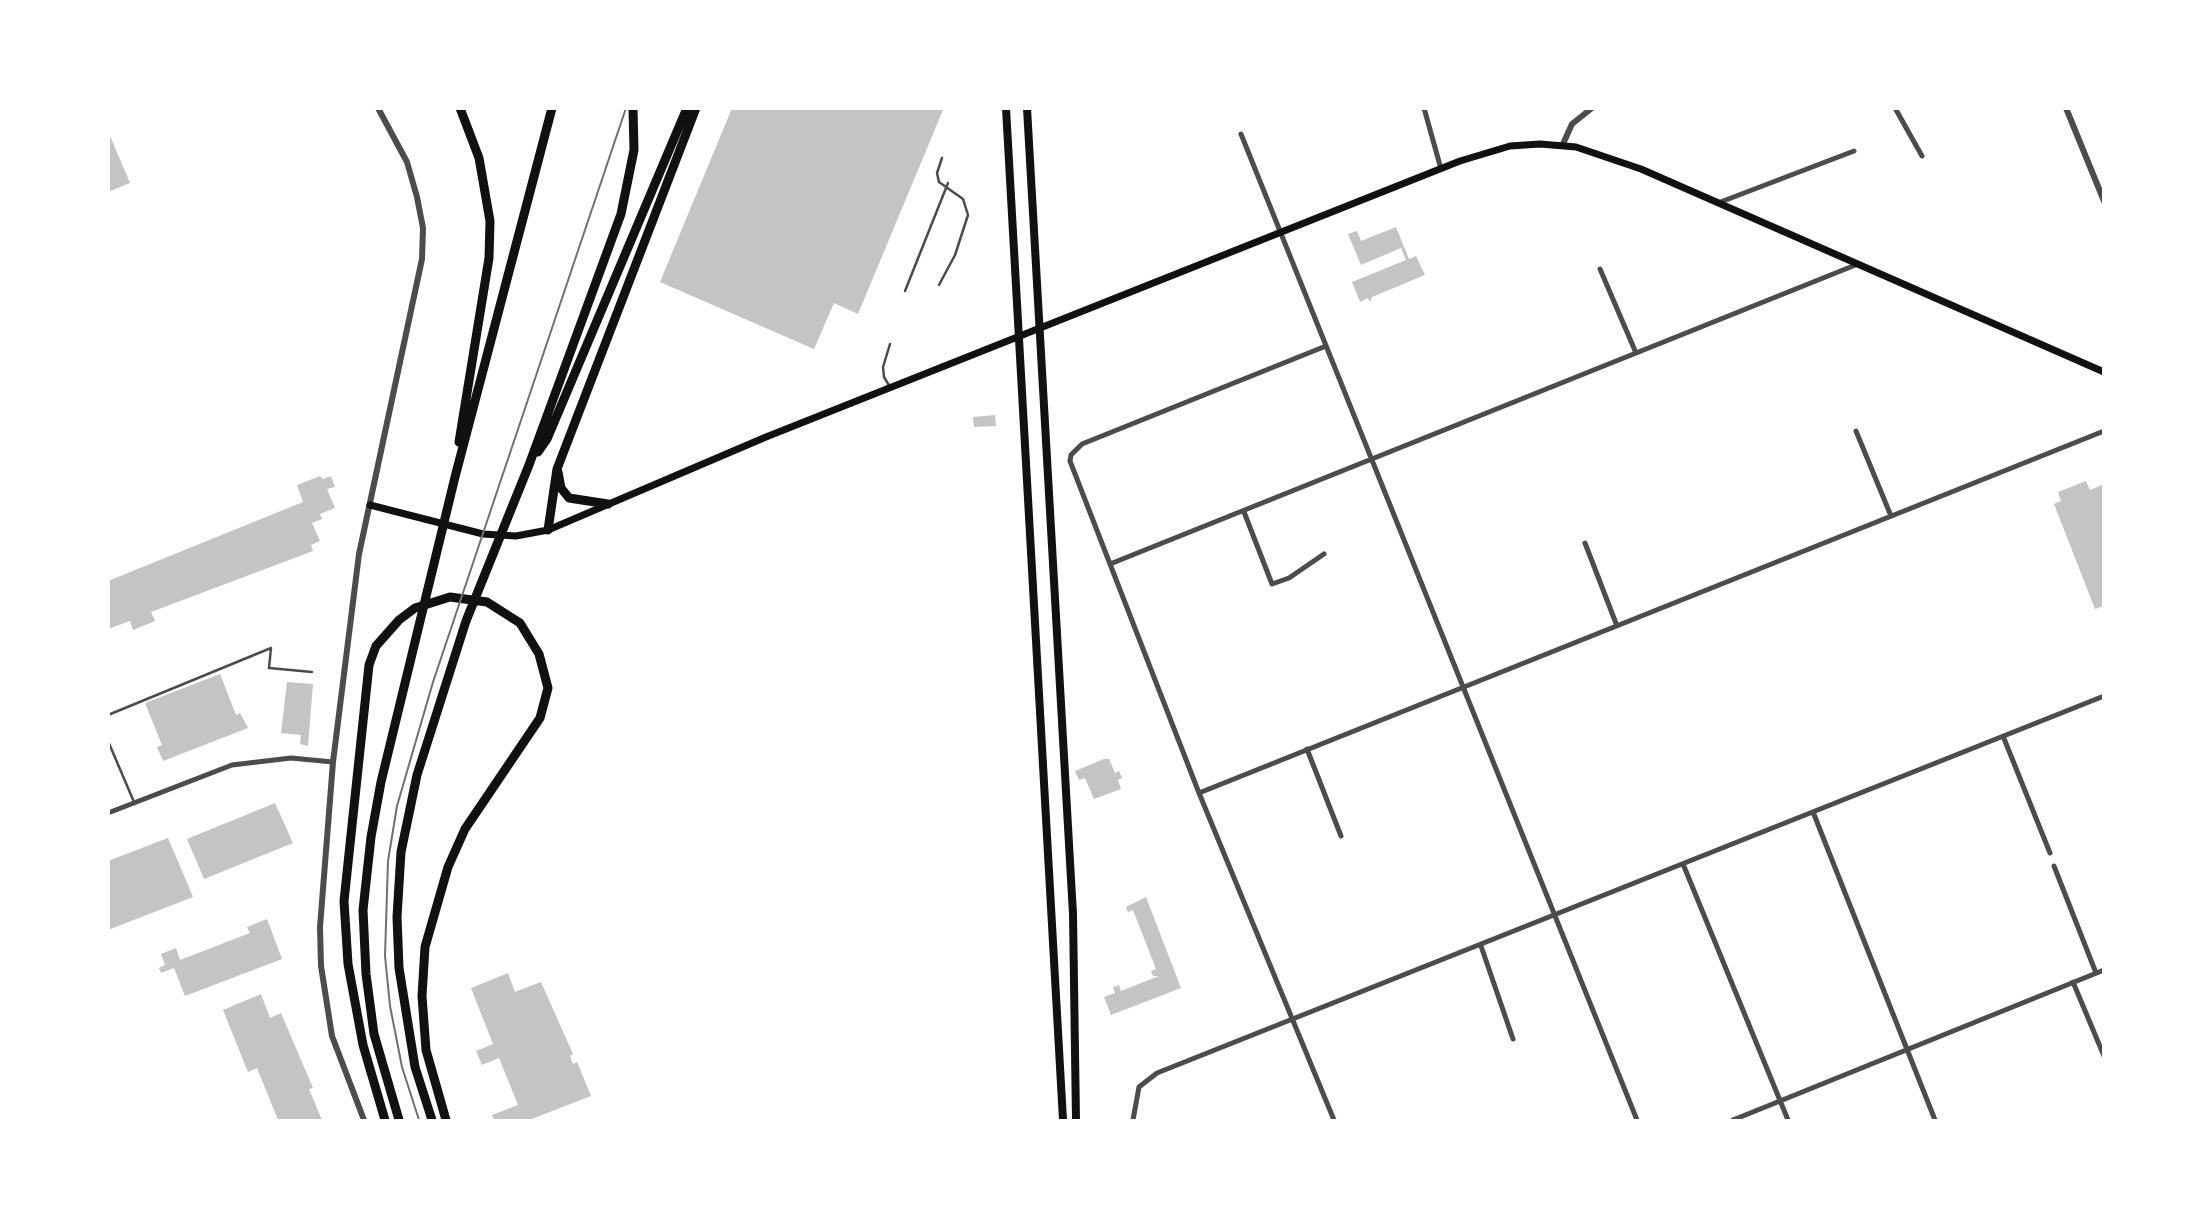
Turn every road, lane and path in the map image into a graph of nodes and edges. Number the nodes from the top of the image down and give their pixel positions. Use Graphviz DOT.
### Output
graph roads {
  1 [pos="379,108"];
  2 [pos="460,108"];
  3 [pos="552,108"];
  4 [pos="634,108"];
  5 [pos="687,108"];
  6 [pos="696,108"];
  7 [pos="1006,108"];
  8 [pos="1027,108"];
  9 [pos="1424,108"];
  10 [pos="1592,108"];
  11 [pos="1895,108"];
  12 [pos="2066,108"];
  13 [pos="1241,134"];
  14 [pos="1563,144"];
  15 [pos="1854,151"];
  16 [pos="1922,156"];
  17 [pos="942,158"];
  18 [pos="1441,169"];
  19 [pos="948,183"];
  20 [pos="2104,201"];
  21 [pos="1718,203"];
  22 [pos="1279,233"];
  23 [pos="1858,264"];
  24 [pos="1600,269"];
  25 [pos="939,285"];
  26 [pos="905,292"];
  27 [pos="1040,328"];
  28 [pos="1019,335"];
  29 [pos="890,344"];
  30 [pos="1326,346"];
  31 [pos="1636,354"];
  32 [pos="2104,372"];
  33 [pos="890,387"];
  34 [pos="1856,431"];
  35 [pos="2104,431"];
  36 [pos="1373,459"];
  37 [pos="529,465"];
  38 [pos="557,469"];
  39 [pos="455,477"];
  40 [pos="608,504"];
  41 [pos="370,505"];
  42 [pos="1244,512"];
  43 [pos="1891,516"];
  44 [pos="548,530"];
  45 [pos="1584,543"];
  46 [pos="1324,554"];
  47 [pos="1110,564"];
  48 [pos="1617,626"];
  49 [pos="312,672"];
  50 [pos="1462,686"];
  51 [pos="2104,696"];
  52 [pos="108,715"];
  53 [pos="2003,736"];
  54 [pos="108,741"];
  55 [pos="1307,749"];
  56 [pos="333,762"];
  57 [pos="1199,793"];
  58 [pos="134,802"];
  59 [pos="1813,812"];
  60 [pos="108,813"];
  61 [pos="1341,836"];
  62 [pos="2050,853"];
  63 [pos="1683,864"];
  64 [pos="2054,866"];
  65 [pos="1555,916"];
  66 [pos="1481,946"];
  67 [pos="2104,970"];
  68 [pos="2096,973"];
  69 [pos="2073,982"];
  70 [pos="1292,1019"];
  71 [pos="1513,1039"];
  72 [pos="1907,1049"];
  73 [pos="2104,1056"];
  74 [pos="1780,1101"];
  75 [pos="364,1121"];
  76 [pos="385,1121"];
  77 [pos="399,1121"];
  78 [pos="432,1121"];
  79 [pos="446,1121"];
  80 [pos="1063,1121"];
  81 [pos="1076,1121"];
  82 [pos="1133,1121"];
  83 [pos="1334,1121"];
  84 [pos="1637,1121"];
  85 [pos="1733,1121"];
  86 [pos="1788,1121"];
  87 [pos="1935,1121"];
  1 -- 41 [label="street"];
  2 -- 39 [label="highway"];
  3 -- 39 [label="highway"];
  4 -- 37 [label="highway"];
  5 -- 37 [label="highway"];
  6 -- 38 [label="highway"];
  7 -- 28 [label="main road"];
  8 -- 27 [label="main road"];
  9 -- 18 [label="street"];
  10 -- 14 [label="street"];
  11 -- 16 [label="street"];
  12 -- 20 [label="street"];
  13 -- 22 [label="street"];
  14 -- 18 [label="main road"];
  14 -- 21 [label="main road"];
  15 -- 21 [label="street"];
  17 -- 25 [label="lane"];
  18 -- 22 [label="main road"];
  19 -- 26 [label="lane"];
  21 -- 23 [label="main road"];
  22 -- 27 [label="main road"];
  22 -- 30 [label="street"];
  23 -- 31 [label="street"];
  23 -- 32 [label="main road"];
  24 -- 31 [label="street"];
  27 -- 28 [label="main road"];
  27 -- 81 [label="main road"];
  28 -- 33 [label="main road"];
  28 -- 80 [label="main road"];
  29 -- 33 [label="lane"];
  30 -- 36 [label="street"];
  30 -- 47 [label="street"];
  31 -- 36 [label="street"];
  33 -- 40 [label="main road"];
  34 -- 43 [label="street"];
  35 -- 43 [label="street"];
  36 -- 42 [label="street"];
  36 -- 50 [label="street"];
  37 -- 78 [label="highway"];
  38 -- 40 [label="highway"];
  38 -- 44 [label="highway"];
  39 -- 77 [label="highway"];
  40 -- 44 [label="main road"];
  41 -- 44 [label="main road"];
  41 -- 56 [label="street"];
  42 -- 46 [label="street"];
  42 -- 47 [label="street"];
  43 -- 48 [label="street"];
  45 -- 48 [label="street"];
  47 -- 57 [label="street"];
  48 -- 50 [label="street"];
  49 -- 52 [label="lane"];
  50 -- 55 [label="street"];
  50 -- 65 [label="street"];
  51 -- 53 [label="street"];
  53 -- 59 [label="street"];
  53 -- 62 [label="street"];
  54 -- 58 [label="lane"];
  55 -- 57 [label="street"];
  55 -- 61 [label="street"];
  56 -- 58 [label="street"];
  56 -- 75 [label="street"];
  57 -- 70 [label="street"];
  58 -- 60 [label="street"];
  59 -- 63 [label="street"];
  59 -- 72 [label="street"];
  63 -- 65 [label="street"];
  63 -- 74 [label="street"];
  64 -- 68 [label="street"];
  65 -- 66 [label="street"];
  65 -- 84 [label="street"];
  66 -- 70 [label="street"];
  66 -- 71 [label="street"];
  67 -- 68 [label="street"];
  68 -- 69 [label="street"];
  69 -- 72 [label="street"];
  69 -- 73 [label="street"];
  70 -- 82 [label="street"];
  70 -- 83 [label="street"];
  72 -- 74 [label="street"];
  72 -- 87 [label="street"];
  74 -- 85 [label="street"];
  74 -- 86 [label="street"];
  76 -- 79 [label="highway"];
}
